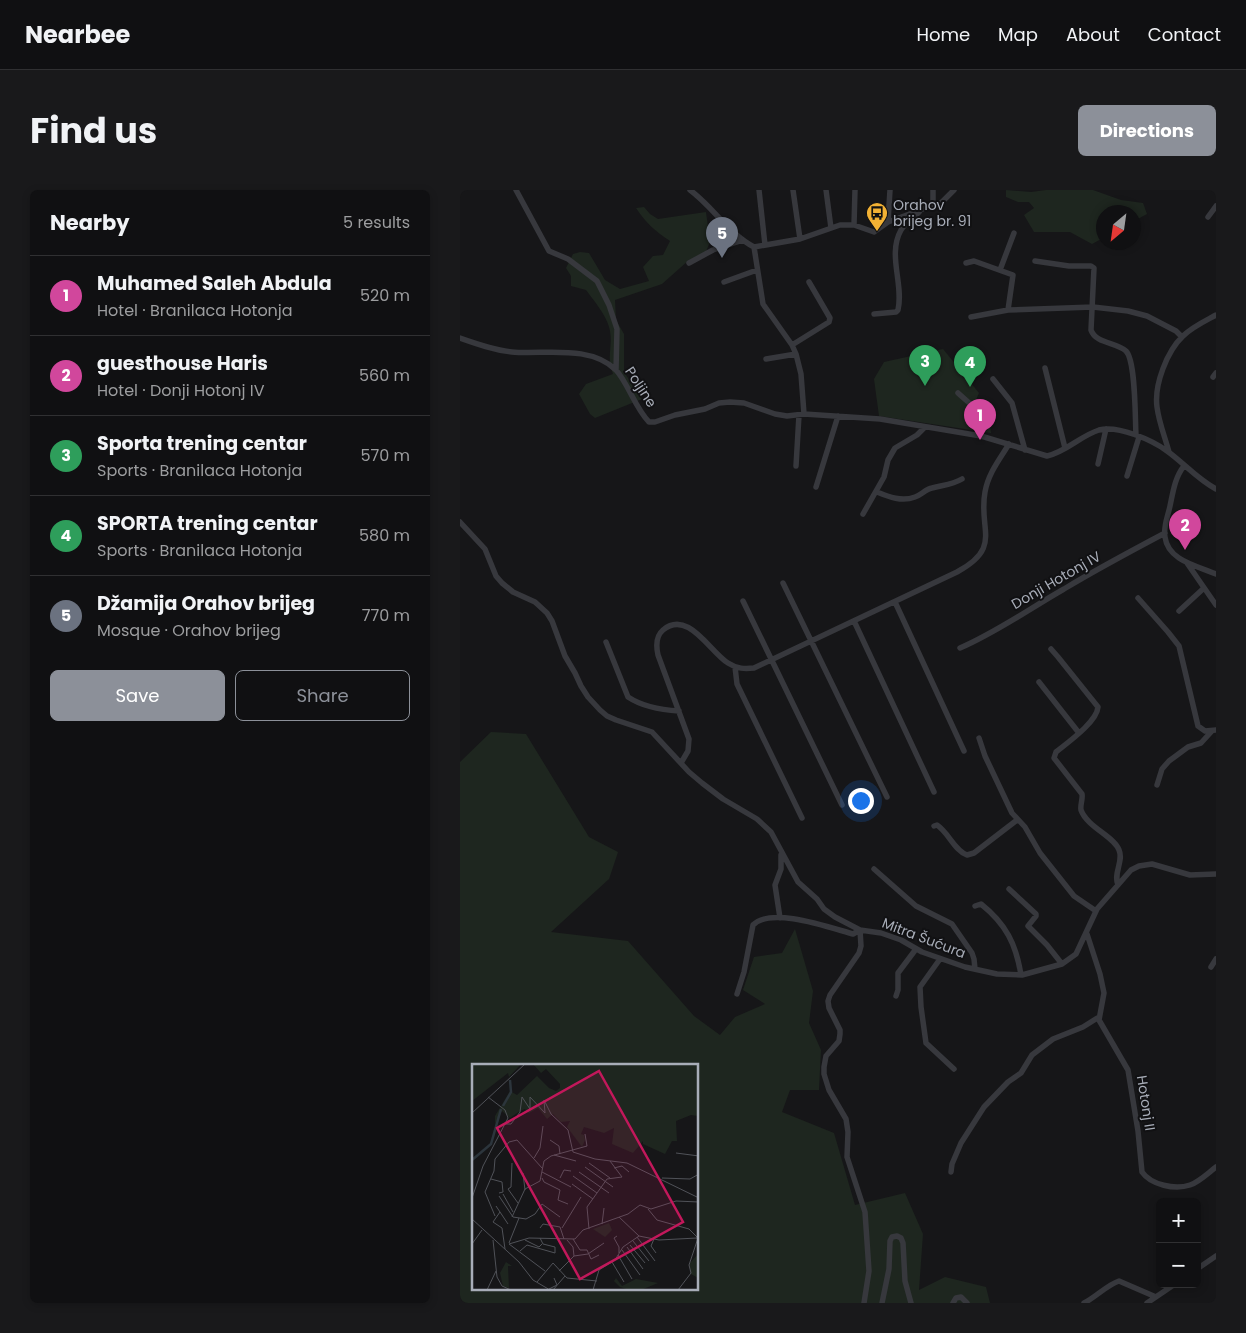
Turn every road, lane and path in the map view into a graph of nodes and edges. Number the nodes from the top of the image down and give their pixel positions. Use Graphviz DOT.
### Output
graph roads {
  1 [pos="516,190"];
  2 [pos="690,190"];
  3 [pos="759,190"];
  4 [pos="793,190"];
  5 [pos="826,190"];
  6 [pos="855,190"];
  7 [pos="890,190"];
  8 [pos="933,190"];
  9 [pos="954,190"];
  10 [pos="933,206"];
  11 [pos="1216,206"];
  12 [pos="922,209"];
  13 [pos="1208,216"];
  14 [pos="888,222"];
  15 [pos="854,225"];
  16 [pos="831,228"];
  17 [pos="1014,233"];
  18 [pos="800,239"];
  19 [pos="743,240"];
  20 [pos="765,245"];
  21 [pos="754,247"];
  22 [pos="1035,261"];
  23 [pos="689,263"];
  24 [pos="966,263"];
  25 [pos="757,270"];
  26 [pos="1000,270"];
  27 [pos="724,282"];
  28 [pos="810,282"];
  29 [pos="1093,307"];
  30 [pos="1008,310"];
  31 [pos="874,314"];
  32 [pos="1216,315"];
  33 [pos="971,317"];
  34 [pos="1182,337"];
  35 [pos="460,338"];
  36 [pos="792,345"];
  37 [pos="796,354"];
  38 [pos="766,358"];
  39 [pos="1045,368"];
  40 [pos="616,370"];
  41 [pos="993,379"];
  42 [pos="958,393"];
  43 [pos="801,415"];
  44 [pos="838,416"];
  45 [pos="924,428"];
  46 [pos="1106,429"];
  47 [pos="981,436"];
  48 [pos="1138,436"];
  49 [pos="1009,444"];
  50 [pos="1064,448"];
  51 [pos="1026,450"];
  52 [pos="1169,452"];
  53 [pos="1098,464"];
  54 [pos="796,466"];
  55 [pos="1184,466"];
  56 [pos="1127,476"];
  57 [pos="962,479"];
  58 [pos="816,487"];
  59 [pos="1216,489"];
  60 [pos="877,492"];
  61 [pos="863,514"];
  62 [pos="460,522"];
  63 [pos="1165,533"];
  64 [pos="1187,563"];
  65 [pos="1216,574"];
  66 [pos="783,583"];
  67 [pos="1204,588"];
  68 [pos="1138,598"];
  69 [pos="743,601"];
  70 [pos="895,602"];
  71 [pos="1216,605"];
  72 [pos="1179,611"];
  73 [pos="854,622"];
  74 [pos="606,642"];
  75 [pos="811,642"];
  76 [pos="960,648"];
  77 [pos="1051,649"];
  78 [pos="772,661"];
  79 [pos="735,667"];
  80 [pos="1039,682"];
  81 [pos="679,710"];
  82 [pos="1213,731"];
  83 [pos="1079,733"];
  84 [pos="979,738"];
  85 [pos="964,751"];
  86 [pos="680,763"];
  87 [pos="1156,785"];
  88 [pos="934,792"];
  89 [pos="886,797"];
  90 [pos="842,805"];
  91 [pos="802,818"];
  92 [pos="1017,820"];
  93 [pos="934,826"];
  94 [pos="782,854"];
  95 [pos="874,869"];
  96 [pos="1216,874"];
  97 [pos="1118,885"];
  98 [pos="1009,889"];
  99 [pos="975,906"];
  100 [pos="1096,911"];
  101 [pos="780,918"];
  102 [pos="860,930"];
  103 [pos="1087,934"];
  104 [pos="916,949"];
  105 [pos="940,959"];
  106 [pos="1216,960"];
  107 [pos="1062,964"];
  108 [pos="1210,967"];
  109 [pos="975,969"];
  110 [pos="1021,975"];
  111 [pos="737,994"];
  112 [pos="896,996"];
  113 [pos="1099,1017"];
  114 [pos="954,1070"];
  115 [pos="1216,1167"];
  116 [pos="951,1172"];
  117 [pos="1216,1256"];
  118 [pos="1201,1266"];
  119 [pos="1169,1288"];
  120 [pos="1156,1297"];
  121 [pos="864,1303"];
  122 [pos="882,1303"];
  123 [pos="911,1303"];
  124 [pos="953,1303"];
  125 [pos="967,1303"];
  126 [pos="1084,1303"];
  127 [pos="1147,1303"];
  1 -- 40 [label="street"];
  2 -- 19 [label="street"];
  3 -- 20 [label="street"];
  4 -- 18 [label="street"];
  5 -- 16 [label="street"];
  6 -- 15 [label="street"];
  7 -- 14 [label="street"];
  8 -- 10 [label="street"];
  9 -- 10 [label="street"];
  10 -- 12 [label="street"];
  11 -- 13 [label="street"];
  12 -- 14 [label="street"];
  12 -- 31 [label="street"];
  14 -- 15 [label="street"];
  15 -- 16 [label="street"];
  16 -- 18 [label="street"];
  17 -- 26 [label="street"];
  18 -- 20 [label="street"];
  19 -- 21 [label="street"];
  19 -- 23 [label="street"];
  20 -- 21 [label="street"];
  21 -- 25 [label="street"];
  22 -- 29 [label="street"];
  24 -- 26 [label="street"];
  25 -- 27 [label="street"];
  25 -- 36 [label="street"];
  26 -- 30 [label="street"];
  28 -- 36 [label="street"];
  29 -- 30 [label="street"];
  29 -- 34 [label="street"];
  29 -- 48 [label="street"];
  30 -- 33 [label="street"];
  32 -- 34 [label="street"];
  34 -- 52 [label="street"];
  35 -- 40 [label="street, Poljine"];
  36 -- 37 [label="street"];
  37 -- 38 [label="street"];
  37 -- 43 [label="street"];
  39 -- 50 [label="street"];
  40 -- 43 [label="street, Poljine"];
  41 -- 51 [label="street"];
  42 -- 47 [label="street"];
  43 -- 44 [label="street"];
  43 -- 54 [label="street"];
  44 -- 45 [label="street"];
  44 -- 58 [label="street"];
  45 -- 47 [label="street"];
  45 -- 60 [label="street"];
  46 -- 48 [label="street"];
  46 -- 50 [label="street"];
  46 -- 53 [label="street"];
  47 -- 49 [label="street"];
  48 -- 52 [label="street"];
  48 -- 56 [label="street"];
  49 -- 51 [label="street"];
  49 -- 70 [label="street"];
  50 -- 51 [label="street"];
  52 -- 55 [label="street"];
  55 -- 59 [label="street"];
  55 -- 63 [label="street"];
  57 -- 60 [label="street"];
  60 -- 61 [label="street"];
  62 -- 86 [label="street"];
  63 -- 64 [label="street"];
  63 -- 76 [label="street, Donji Hotonj IV"];
  64 -- 65 [label="street"];
  64 -- 67 [label="street"];
  66 -- 75 [label="street"];
  67 -- 71 [label="street"];
  67 -- 72 [label="street"];
  68 -- 82 [label="street"];
  69 -- 78 [label="street"];
  70 -- 73 [label="street"];
  70 -- 85 [label="street"];
  73 -- 75 [label="street"];
  73 -- 88 [label="street"];
  74 -- 81 [label="street"];
  75 -- 78 [label="street"];
  75 -- 89 [label="street"];
  77 -- 83 [label="street"];
  78 -- 79 [label="street"];
  78 -- 90 [label="street"];
  79 -- 81 [label="street"];
  79 -- 91 [label="street"];
  80 -- 83 [label="street"];
  81 -- 86 [label="street"];
  82 -- 87 [label="street"];
  83 -- 97 [label="street"];
  84 -- 92 [label="street"];
  86 -- 94 [label="street"];
  92 -- 93 [label="street"];
  92 -- 100 [label="street"];
  94 -- 101 [label="street"];
  94 -- 102 [label="street"];
  95 -- 109 [label="street"];
  96 -- 97 [label="street, Mitra Šućura"];
  97 -- 100 [label="street, Mitra Šućura"];
  98 -- 107 [label="street"];
  99 -- 110 [label="street"];
  100 -- 103 [label="street, Mitra Šućura"];
  101 -- 102 [label="street, Mitra Šućura"];
  101 -- 111 [label="street, Mitra Šućura"];
  102 -- 104 [label="street, Mitra Šućura"];
  102 -- 121 [label="street"];
  103 -- 107 [label="street, Mitra Šućura"];
  103 -- 113 [label="street"];
  104 -- 105 [label="street, Mitra Šućura"];
  104 -- 112 [label="street"];
  105 -- 109 [label="street, Mitra Šućura"];
  105 -- 114 [label="street"];
  106 -- 108 [label="street"];
  107 -- 110 [label="street, Mitra Šućura"];
  109 -- 110 [label="street, Mitra Šućura"];
  113 -- 115 [label="street, Hotonj II"];
  113 -- 116 [label="street"];
  117 -- 118 [label="street"];
  119 -- 120 [label="street"];
  120 -- 126 [label="street"];
  120 -- 127 [label="street"];
  122 -- 123 [label="street"];
  124 -- 125 [label="street"];
}
